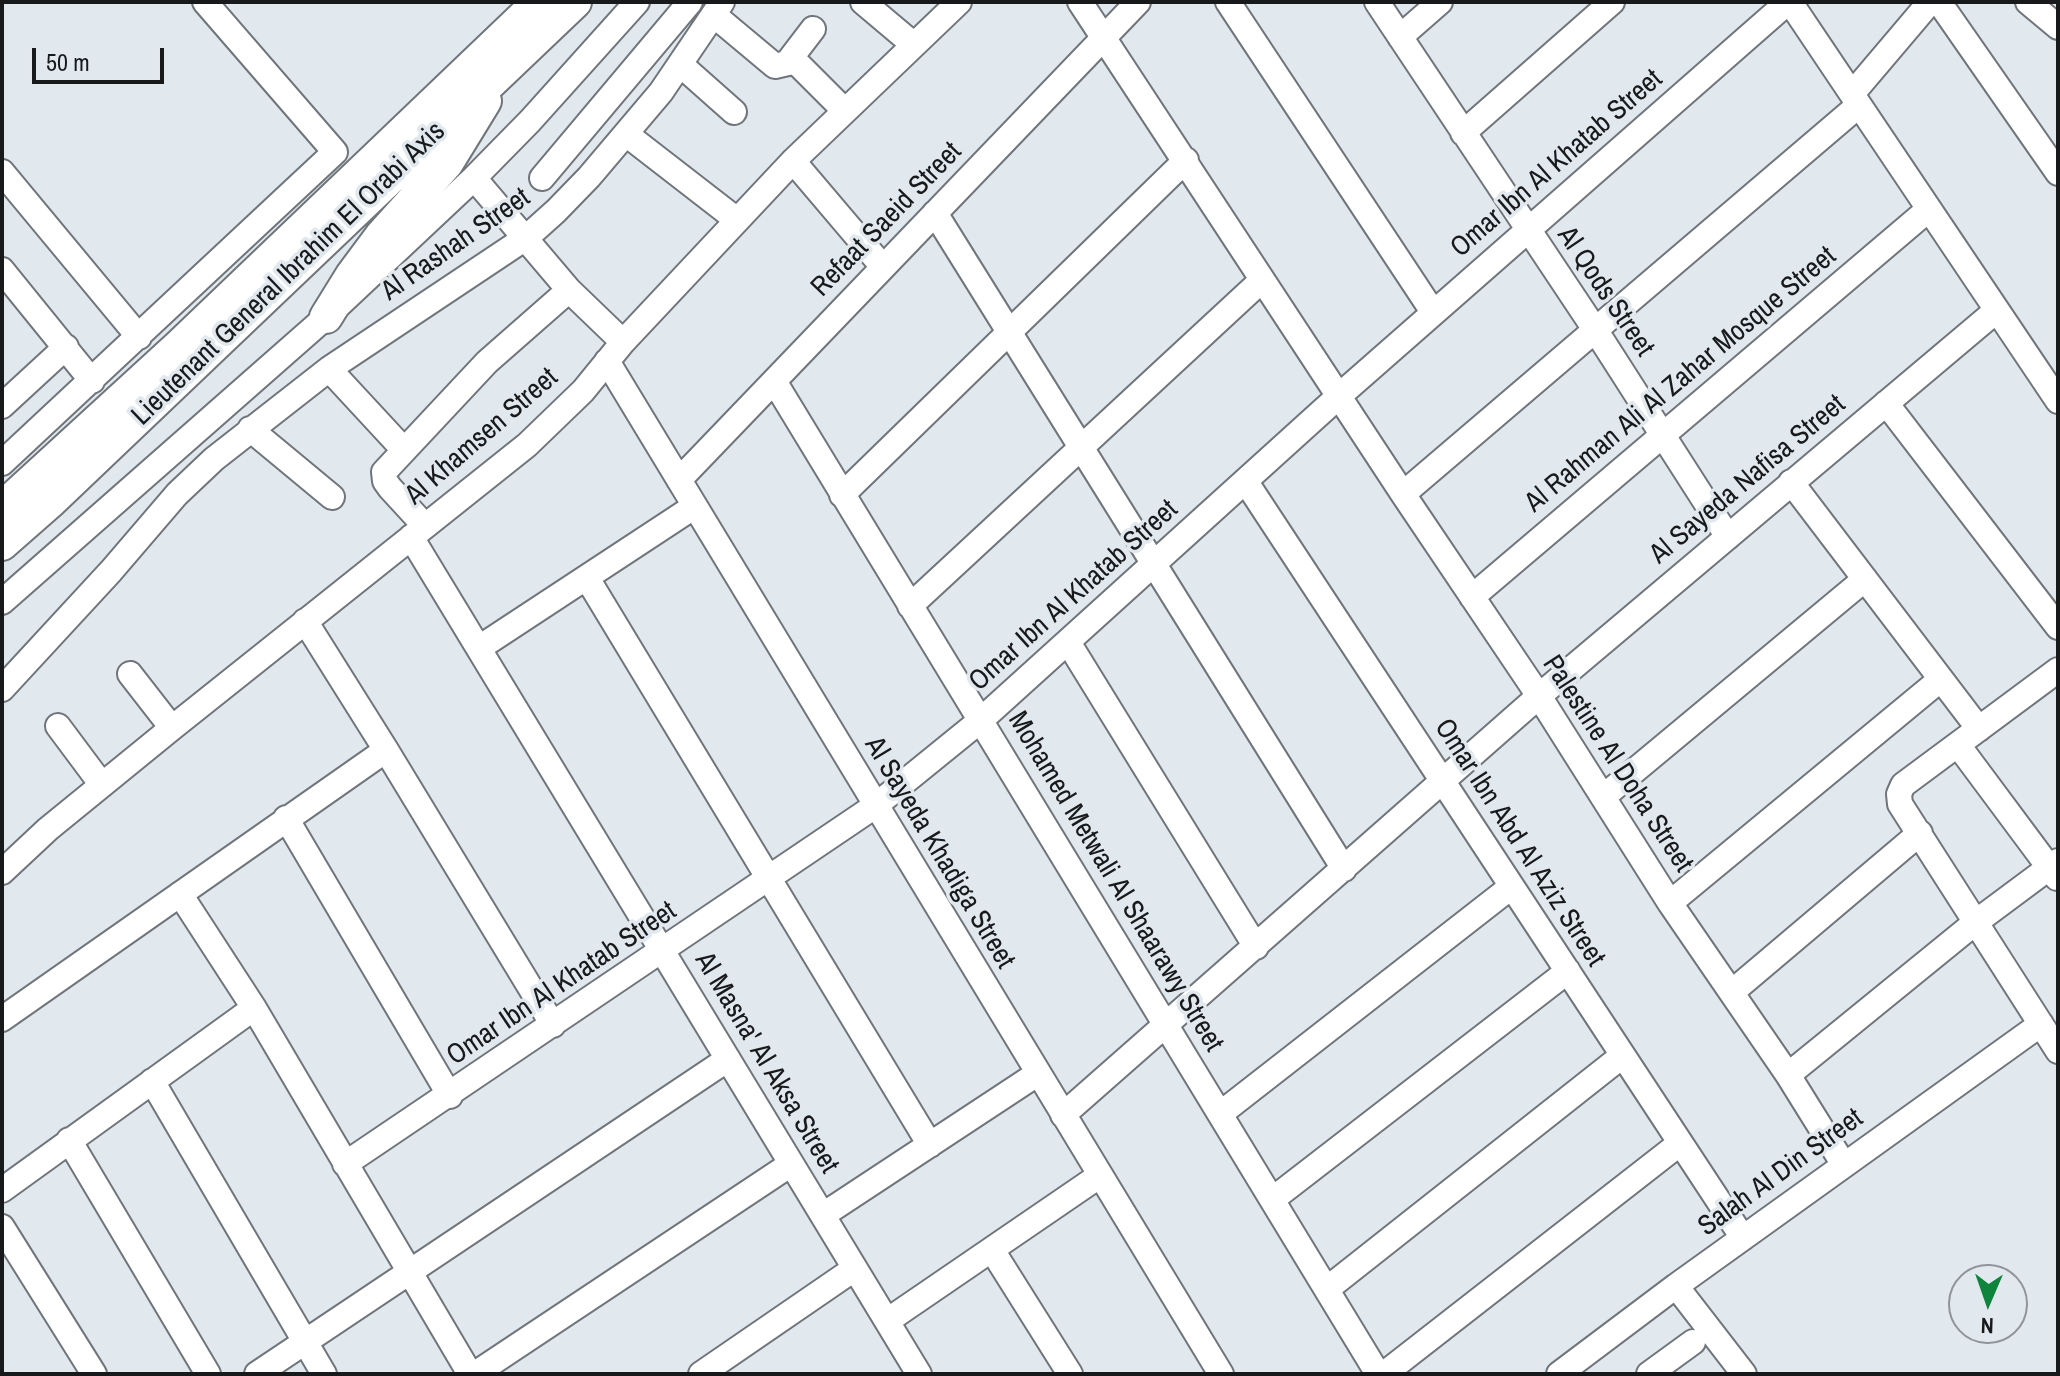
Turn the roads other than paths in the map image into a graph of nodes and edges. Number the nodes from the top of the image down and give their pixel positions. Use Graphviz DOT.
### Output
graph roads {
  1 [pos="205,2"];
  2 [pos="539,2"];
  3 [pos="575,2"];
  4 [pos="637,2"];
  5 [pos="690,2"];
  6 [pos="863,2"];
  7 [pos="959,2"];
  8 [pos="1080,2"];
  9 [pos="1138,2"];
  10 [pos="1228,2"];
  11 [pos="1377,2"];
  12 [pos="1440,2"];
  13 [pos="1612,2"];
  14 [pos="1789,2"];
  15 [pos="1930,2"];
  16 [pos="1939,2"];
  17 [pos="2028,2"];
  18 [pos="718,9"];
  19 [pos="2058,27"];
  20 [pos="813,29"];
  21 [pos="1104,37"];
  22 [pos="1400,37"];
  23 [pos="914,45"];
  24 [pos="787,63"];
  25 [pos="681,65"];
  26 [pos="497,77"];
  27 [pos="1856,99"];
  28 [pos="845,111"];
  29 [pos="734,112"];
  30 [pos="1463,133"];
  31 [pos="626,134"];
  32 [pos="1186,160"];
  33 [pos="793,161"];
  34 [pos="2,172"];
  35 [pos="2058,173"];
  36 [pos="474,178"];
  37 [pos="542,178"];
  38 [pos="1929,209"];
  39 [pos="935,213"];
  40 [pos="737,220"];
  41 [pos="1527,229"];
  42 [pos="527,237"];
  43 [pos="883,267"];
  44 [pos="2,271"];
  45 [pos="1262,280"];
  46 [pos="569,290"];
  47 [pos="1997,310"];
  48 [pos="1433,312"];
  49 [pos="326,317"];
  50 [pos="1596,331"];
  51 [pos="1009,332"];
  52 [pos="139,337"];
  53 [pos="66,347"];
  54 [pos="615,351"];
  55 [pos="329,369"];
  56 [pos="2050,370"];
  57 [pos="92,381"];
  58 [pos="774,381"];
  59 [pos="1339,396"];
  60 [pos="2058,401"];
  61 [pos="1886,403"];
  62 [pos="2,406"];
  63 [pos="250,429"];
  64 [pos="1661,433"];
  65 [pos="1084,448"];
  66 [pos="404,450"];
  67 [pos="2,463"];
  68 [pos="679,480"];
  69 [pos="1246,482"];
  70 [pos="1791,482"];
  71 [pos="1403,494"];
  72 [pos="842,495"];
  73 [pos="332,497"];
  74 [pos="695,506"];
  75 [pos="2,508"];
  76 [pos="418,531"];
  77 [pos="1728,537"];
  78 [pos="2,544"];
  79 [pos="1155,563"];
  80 [pos="587,578"];
  81 [pos="1865,579"];
  82 [pos="1472,597"];
  83 [pos="2,602"];
  84 [pos="910,606"];
  85 [pos="305,621"];
  86 [pos="2058,627"];
  87 [pos="1068,642"];
  88 [pos="479,648"];
  89 [pos="2058,670"];
  90 [pos="130,674"];
  91 [pos="1941,679"];
  92 [pos="2,689"];
  93 [pos="1539,696"];
  94 [pos="981,720"];
  95 [pos="58,726"];
  96 [pos="172,728"];
  97 [pos="1979,729"];
  98 [pos="1958,745"];
  99 [pos="386,750"];
  100 [pos="1443,781"];
  101 [pos="102,785"];
  102 [pos="1603,797"];
  103 [pos="875,806"];
  104 [pos="286,818"];
  105 [pos="1920,833"];
  106 [pos="1344,869"];
  107 [pos="2055,869"];
  108 [pos="2,872"];
  109 [pos="770,878"];
  110 [pos="1511,887"];
  111 [pos="180,894"];
  112 [pos="1670,903"];
  113 [pos="1976,922"];
  114 [pos="1256,947"];
  115 [pos="663,951"];
  116 [pos="1568,971"];
  117 [pos="1732,992"];
  118 [pos="254,1008"];
  119 [pos="2,1019"];
  120 [pos="1166,1024"];
  121 [pos="553,1025"];
  122 [pos="2053,1040"];
  123 [pos="1622,1056"];
  124 [pos="728,1059"];
  125 [pos="1037,1074"];
  126 [pos="1788,1075"];
  127 [pos="152,1081"];
  128 [pos="450,1096"];
  129 [pos="1220,1114"];
  130 [pos="1063,1115"];
  131 [pos="69,1140"];
  132 [pos="1679,1144"];
  133 [pos="930,1145"];
  134 [pos="345,1164"];
  135 [pos="791,1164"];
  136 [pos="1844,1165"];
  137 [pos="1099,1176"];
  138 [pos="2,1190"];
  139 [pos="1273,1199"];
  140 [pos="823,1215"];
  141 [pos="2,1227"];
  142 [pos="1743,1238"];
  143 [pos="992,1250"];
  144 [pos="854,1269"];
  145 [pos="409,1273"];
  146 [pos="1676,1286"];
  147 [pos="1327,1289"];
  148 [pos="887,1321"];
  149 [pos="306,1341"];
  150 [pos="1684,1357"];
  151 [pos="94,1374"];
  152 [pos="208,1374"];
  153 [pos="257,1374"];
  154 [pos="324,1374"];
  155 [pos="473,1374"];
  156 [pos="701,1374"];
  157 [pos="919,1374"];
  158 [pos="1070,1374"];
  159 [pos="1221,1374"];
  160 [pos="1381,1374"];
  161 [pos="1559,1374"];
  162 [pos="1649,1374"];
  163 [pos="1744,1374"];
  1 -- 52 [label="street"];
  2 -- 75 [label="main road, Lieutenant General Ibrahim El Orabi Axis"];
  3 -- 26 [label="main road, Lieutenant General Ibrahim El Orabi Axis"];
  4 -- 36 [label="street"];
  5 -- 37 [label="street"];
  6 -- 23 [label="street"];
  7 -- 23 [label="street, Al Khamsen Street"];
  8 -- 21 [label="street, Palestine Al Doha Street"];
  9 -- 21 [label="street, Refaat Saeid Street"];
  10 -- 48 [label="street"];
  11 -- 22 [label="street, Al Qods Street"];
  12 -- 22 [label="street"];
  13 -- 30 [label="street"];
  14 -- 27 [label="street"];
  14 -- 41 [label="street, Omar Ibn Al Khatab Street"];
  15 -- 27 [label="street"];
  16 -- 35 [label="street"];
  17 -- 19 [label="street"];
  18 -- 24 [label="street"];
  18 -- 25 [label="street, Al Rashah Street"];
  20 -- 24 [label="street"];
  21 -- 32 [label="street, Palestine Al Doha Street"];
  21 -- 39 [label="street, Refaat Saeid Street"];
  22 -- 30 [label="street, Al Qods Street"];
  23 -- 28 [label="street, Al Khamsen Street"];
  24 -- 28 [label="street"];
  25 -- 29 [label="street"];
  25 -- 31 [label="street, Al Rashah Street"];
  26 -- 49 [label="main road"];
  26 -- 78 [label="main road, Lieutenant General Ibrahim El Orabi Axis"];
  27 -- 38 [label="street"];
  27 -- 50 [label="street"];
  28 -- 33 [label="street, Al Khamsen Street"];
  30 -- 41 [label="street, Al Qods Street"];
  31 -- 40 [label="street"];
  31 -- 42 [label="street, Al Rashah Street"];
  32 -- 45 [label="street, Palestine Al Doha Street"];
  32 -- 51 [label="street"];
  33 -- 40 [label="street, Al Khamsen Street"];
  33 -- 43 [label="street"];
  34 -- 52 [label="street"];
  36 -- 42 [label="street, Al Sayeda Khadiga Street"];
  36 -- 49 [label="street"];
  38 -- 47 [label="street"];
  38 -- 64 [label="street, Al Rahman Ali Al Zahar Mosque Street"];
  39 -- 43 [label="street, Refaat Saeid Street"];
  39 -- 51 [label="street"];
  40 -- 54 [label="street, Al Khamsen Street"];
  41 -- 48 [label="street, Omar Ibn Al Khatab Street"];
  41 -- 50 [label="street, Al Qods Street"];
  42 -- 46 [label="street, Al Sayeda Khadiga Street"];
  42 -- 55 [label="street, Al Rashah Street"];
  43 -- 58 [label="street, Refaat Saeid Street"];
  44 -- 53 [label="street"];
  45 -- 59 [label="street, Palestine Al Doha Street"];
  45 -- 65 [label="street"];
  46 -- 54 [label="street, Al Sayeda Khadiga Street"];
  46 -- 66 [label="street"];
  47 -- 56 [label="street"];
  47 -- 61 [label="street, Al Sayeda Nafisa Street"];
  48 -- 59 [label="street, Omar Ibn Al Khatab Street"];
  49 -- 83 [label="street"];
  50 -- 64 [label="street, Al Qods Street"];
  50 -- 71 [label="street"];
  51 -- 65 [label="street"];
  51 -- 72 [label="street"];
  52 -- 57 [label="street"];
  53 -- 57 [label="street"];
  53 -- 62 [label="street"];
  54 -- 68 [label="street, Al Sayeda Khadiga Street"];
  54 -- 76 [label="street, Al Khamsen Street"];
  55 -- 63 [label="street, Al Rashah Street"];
  55 -- 66 [label="street"];
  56 -- 60 [label="street"];
  57 -- 67 [label="street"];
  58 -- 68 [label="street, Refaat Saeid Street"];
  58 -- 72 [label="street, Mohamed Metwali Al Shaarawy Street"];
  59 -- 69 [label="street, Omar Ibn Al Khatab Street"];
  59 -- 71 [label="street, Palestine Al Doha Street"];
  61 -- 70 [label="street, Al Sayeda Nafisa Street"];
  61 -- 86 [label="street"];
  63 -- 73 [label="street"];
  63 -- 92 [label="street, Al Rashah Street"];
  64 -- 77 [label="street, Al Qods Street"];
  64 -- 82 [label="street, Al Rahman Ali Al Zahar Mosque Street"];
  65 -- 79 [label="street"];
  65 -- 84 [label="street"];
  66 -- 76 [label="street, Al Masna' Al Aksa Street"];
  68 -- 74 [label="street, Al Sayeda Khadiga Street"];
  69 -- 79 [label="street, Omar Ibn Al Khatab Street"];
  69 -- 100 [label="street, Omar Ibn Abd Al Aziz Street"];
  70 -- 77 [label="street, Al Sayeda Nafisa Street"];
  70 -- 81 [label="street"];
  71 -- 82 [label="street, Palestine Al Doha Street"];
  72 -- 84 [label="street, Mohamed Metwali Al Shaarawy Street"];
  74 -- 80 [label="street"];
  74 -- 103 [label="street, Al Sayeda Khadiga Street"];
  76 -- 85 [label="street, Al Khamsen Street"];
  76 -- 88 [label="street, Al Masna' Al Aksa Street"];
  77 -- 93 [label="street, Al Sayeda Nafisa Street"];
  79 -- 87 [label="street, Omar Ibn Al Khatab Street"];
  79 -- 106 [label="street"];
  80 -- 88 [label="street"];
  80 -- 109 [label="street"];
  81 -- 91 [label="street"];
  81 -- 102 [label="street"];
  82 -- 93 [label="street, Palestine Al Doha Street"];
  84 -- 94 [label="street, Mohamed Metwali Al Shaarawy Street"];
  85 -- 96 [label="street, Al Khamsen Street"];
  85 -- 99 [label="street"];
  87 -- 94 [label="street, Omar Ibn Al Khatab Street"];
  87 -- 114 [label="street"];
  88 -- 115 [label="street, Al Masna' Al Aksa Street"];
  89 -- 97 [label="street"];
  90 -- 96 [label="street"];
  91 -- 97 [label="street"];
  91 -- 112 [label="street"];
  93 -- 100 [label="street, Al Sayeda Nafisa Street"];
  93 -- 102 [label="street, Palestine Al Doha Street"];
  94 -- 103 [label="street, Omar Ibn Al Khatab Street"];
  94 -- 120 [label="street, Mohamed Metwali Al Shaarawy Street"];
  95 -- 101 [label="street"];
  96 -- 101 [label="street, Al Khamsen Street"];
  97 -- 98 [label="street"];
  98 -- 105 [label="street"];
  98 -- 107 [label="street"];
  99 -- 104 [label="street"];
  99 -- 121 [label="street"];
  100 -- 106 [label="street, Al Sayeda Nafisa Street"];
  100 -- 110 [label="street, Omar Ibn Abd Al Aziz Street"];
  101 -- 108 [label="street, Al Khamsen Street"];
  102 -- 112 [label="street, Palestine Al Doha Street"];
  103 -- 109 [label="street, Omar Ibn Al Khatab Street"];
  103 -- 125 [label="street, Al Sayeda Khadiga Street"];
  104 -- 111 [label="street"];
  104 -- 128 [label="street"];
  105 -- 113 [label="street"];
  105 -- 117 [label="street"];
  106 -- 114 [label="street, Al Sayeda Nafisa Street"];
  107 -- 113 [label="street"];
  109 -- 115 [label="street, Omar Ibn Al Khatab Street"];
  109 -- 133 [label="street"];
  110 -- 116 [label="street, Omar Ibn Abd Al Aziz Street"];
  110 -- 129 [label="street"];
  111 -- 118 [label="street"];
  111 -- 119 [label="street"];
  112 -- 117 [label="street, Palestine Al Doha Street"];
  113 -- 122 [label="street"];
  113 -- 126 [label="street"];
  114 -- 120 [label="street, Al Sayeda Nafisa Street"];
  115 -- 121 [label="street, Omar Ibn Al Khatab Street"];
  115 -- 124 [label="street, Al Masna' Al Aksa Street"];
  116 -- 123 [label="street, Omar Ibn Abd Al Aziz Street"];
  116 -- 139 [label="street"];
  117 -- 126 [label="street, Palestine Al Doha Street"];
  118 -- 127 [label="street"];
  118 -- 134 [label="street"];
  120 -- 129 [label="street, Mohamed Metwali Al Shaarawy Street"];
  120 -- 130 [label="street, Al Sayeda Nafisa Street"];
  121 -- 128 [label="street, Omar Ibn Al Khatab Street"];
  122 -- 136 [label="street, Salah Al Din Street"];
  123 -- 132 [label="street, Omar Ibn Abd Al Aziz Street"];
  123 -- 147 [label="street"];
  124 -- 135 [label="street, Al Masna' Al Aksa Street"];
  124 -- 145 [label="street"];
  125 -- 130 [label="street, Al Sayeda Khadiga Street"];
  125 -- 133 [label="street"];
  126 -- 136 [label="street, Palestine Al Doha Street"];
  127 -- 131 [label="street"];
  127 -- 149 [label="street"];
  128 -- 134 [label="street, Omar Ibn Al Khatab Street"];
  129 -- 139 [label="street, Mohamed Metwali Al Shaarawy Street"];
  130 -- 137 [label="street, Al Sayeda Khadiga Street"];
  131 -- 138 [label="street"];
  131 -- 152 [label="street"];
  132 -- 142 [label="street, Omar Ibn Abd Al Aziz Street"];
  132 -- 160 [label="street"];
  133 -- 140 [label="street"];
  134 -- 145 [label="street"];
  135 -- 140 [label="street, Al Masna' Al Aksa Street"];
  135 -- 155 [label="street"];
  136 -- 142 [label="street, Salah Al Din Street"];
  137 -- 143 [label="street"];
  137 -- 159 [label="street, Al Sayeda Khadiga Street"];
  139 -- 147 [label="street, Mohamed Metwali Al Shaarawy Street"];
  140 -- 144 [label="street, Al Masna' Al Aksa Street"];
  141 -- 151 [label="street"];
  142 -- 146 [label="street, Salah Al Din Street"];
  143 -- 148 [label="street"];
  143 -- 158 [label="street"];
  144 -- 148 [label="street, Al Masna' Al Aksa Street"];
  144 -- 156 [label="street"];
  145 -- 149 [label="street"];
  145 -- 155 [label="street"];
  146 -- 161 [label="street, Salah Al Din Street"];
  146 -- 163 [label="street"];
  147 -- 160 [label="street, Mohamed Metwali Al Shaarawy Street"];
  148 -- 157 [label="street, Al Masna' Al Aksa Street"];
  149 -- 153 [label="street"];
  149 -- 154 [label="street"];
  150 -- 162 [label="street"];
}
